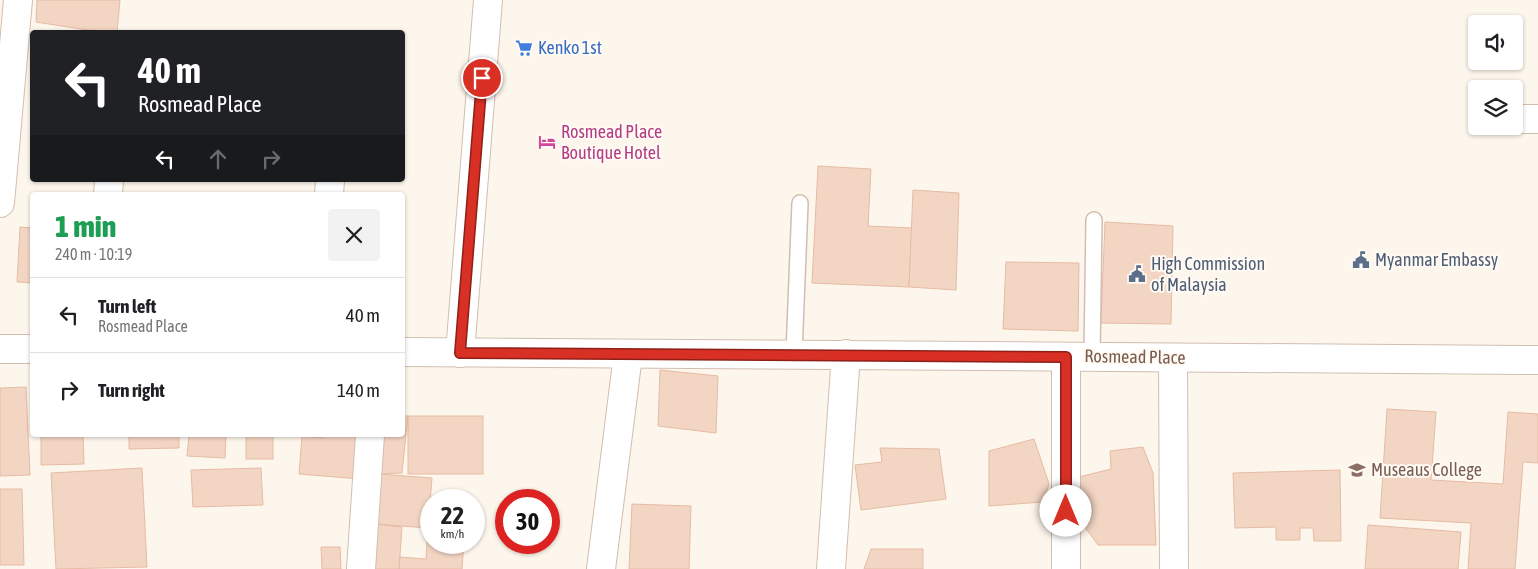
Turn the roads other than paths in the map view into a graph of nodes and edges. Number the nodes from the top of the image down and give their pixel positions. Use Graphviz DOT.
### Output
graph roads {
  1 [pos="18,0"];
  2 [pos="488,0"];
  3 [pos="0,203"];
  4 [pos="800,203"];
  5 [pos="1094,220"];
  6 [pos="0,349"];
  7 [pos="30,349"];
  8 [pos="405,352"];
  9 [pos="460,353"];
  10 [pos="794,354"];
  11 [pos="846,354"];
  12 [pos="628,355"];
  13 [pos="1079,356"];
  14 [pos="1173,358"];
  15 [pos="1538,360"];
  16 [pos="370,437"];
  17 [pos="361,569"];
  18 [pos="601,569"];
  19 [pos="831,569"];
  20 [pos="1066,569"];
  21 [pos="1174,569"];
  1 -- 3 [label="street"];
  2 -- 9 [label="street"];
  4 -- 10 [label="lane"];
  5 -- 13 [label="lane"];
  6 -- 7 [label="street"];
  8 -- 9 [label="street, Rosmead Place"];
  9 -- 12 [label="street, Rosmead Place"];
  10 -- 11 [label="street, Rosmead Place"];
  10 -- 12 [label="street, Rosmead Place"];
  11 -- 13 [label="street, Rosmead Place"];
  11 -- 19 [label="street"];
  12 -- 18 [label="street"];
  13 -- 14 [label="street, Rosmead Place"];
  13 -- 20 [label="street"];
  14 -- 15 [label="street, Rosmead Place"];
  14 -- 21 [label="street"];
  16 -- 17 [label="street"];
}
